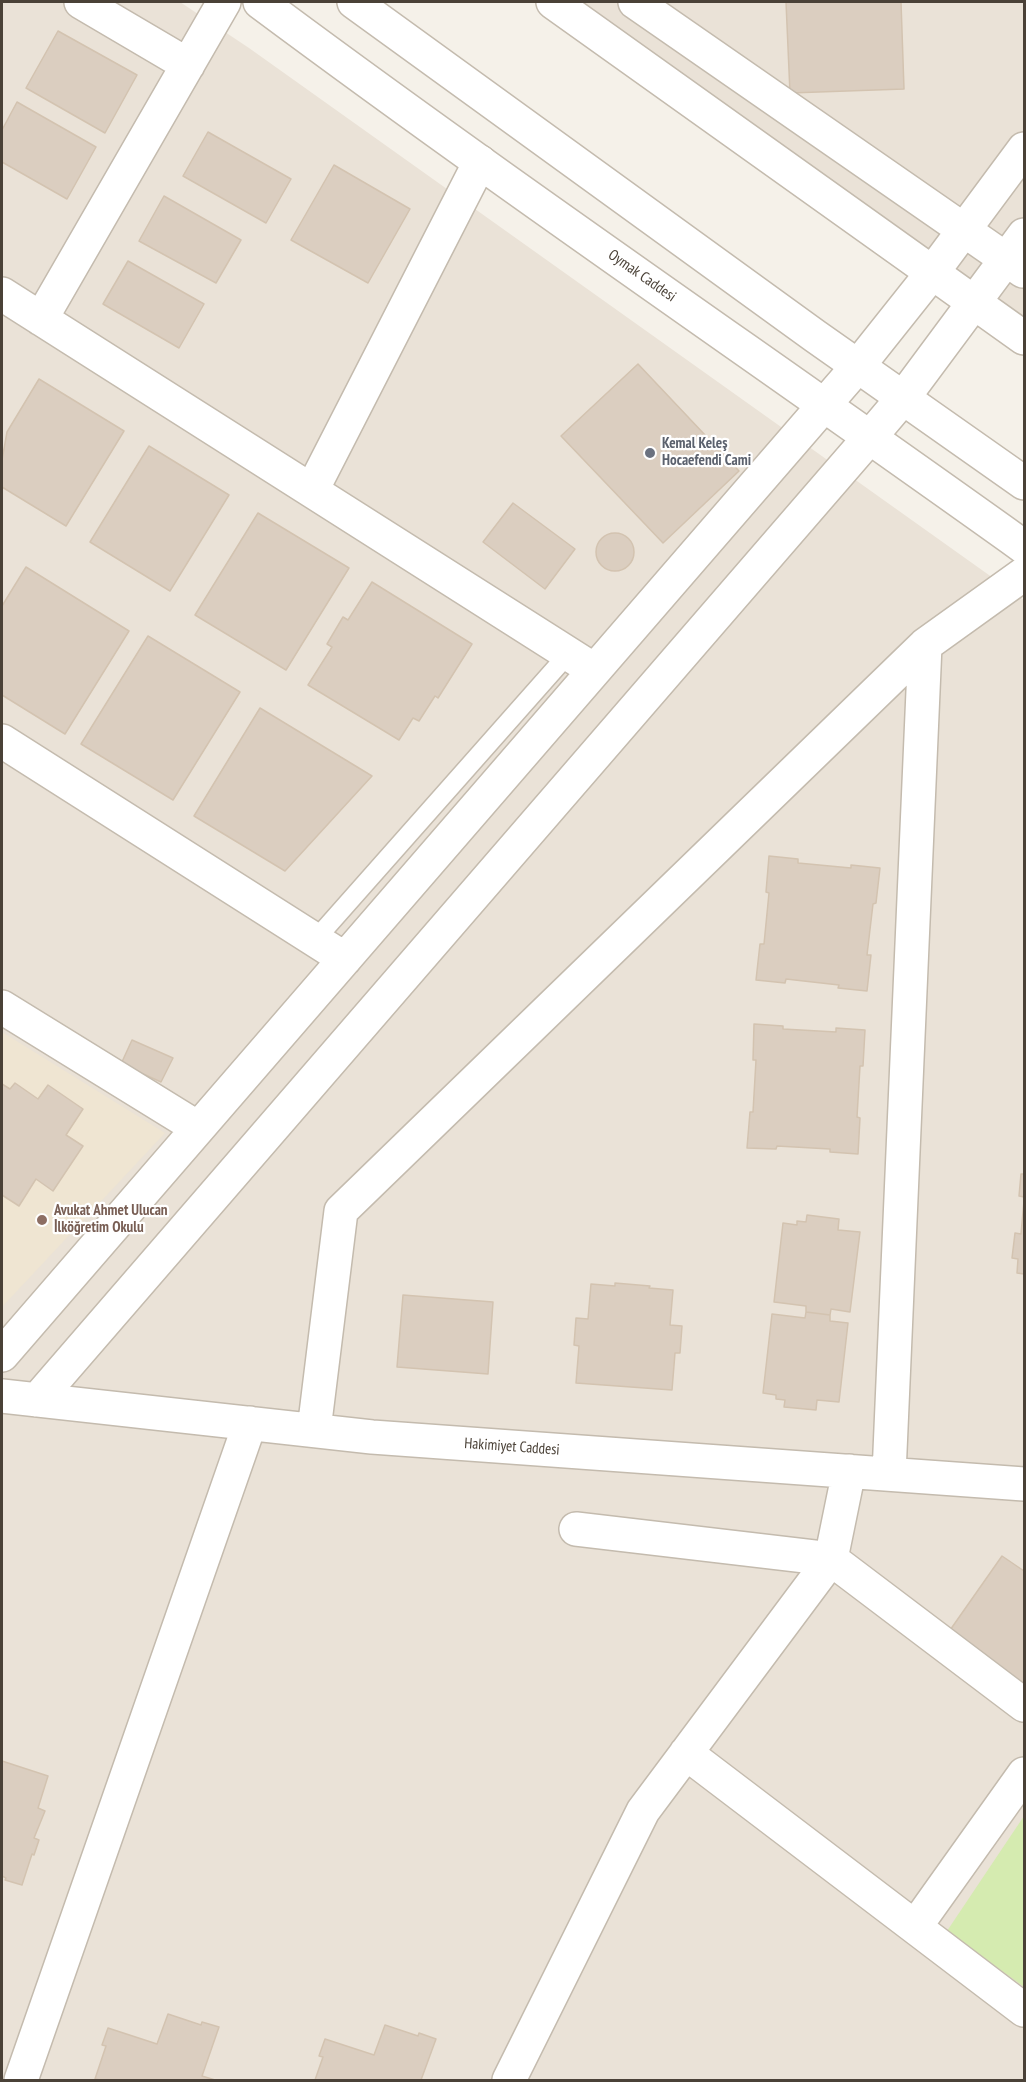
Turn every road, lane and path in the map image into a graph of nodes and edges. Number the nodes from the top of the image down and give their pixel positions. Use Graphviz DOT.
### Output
graph roads {
  1 [pos="81,2"];
  2 [pos="224,2"];
  3 [pos="260,2"];
  4 [pos="354,2"];
  5 [pos="552,2"];
  6 [pos="635,2"];
  7 [pos="188,65"];
  8 [pos="1024,149"];
  9 [pos="480,162"];
  10 [pos="964,230"];
  11 [pos="1018,255"];
  12 [pos="932,273"];
  13 [pos="2,294"];
  14 [pos="974,302"];
  15 [pos="41,319"];
  16 [pos="1024,338"];
  17 [pos="858,366"];
  18 [pos="903,398"];
  19 [pos="824,404"];
  20 [pos="870,437"];
  21 [pos="1024,483"];
  22 [pos="312,490"];
  23 [pos="1024,548"];
  24 [pos="1024,574"];
  25 [pos="925,645"];
  26 [pos="582,662"];
  27 [pos="2,741"];
  28 [pos="315,940"];
  29 [pos="345,959"];
  30 [pos="2,1007"];
  31 [pos="198,1128"];
  32 [pos="2,1355"];
  33 [pos="2,1396"];
  34 [pos="37,1400"];
  35 [pos="250,1423"];
  36 [pos="314,1430"];
  37 [pos="849,1472"];
  38 [pos="889,1474"];
  39 [pos="1024,1484"];
  40 [pos="576,1529"];
  41 [pos="831,1559"];
  42 [pos="1024,1705"];
  43 [pos="686,1753"];
  44 [pos="1024,1774"];
  45 [pos="915,1927"];
  46 [pos="1024,2010"];
  47 [pos="21,2080"];
  48 [pos="508,2080"];
  1 -- 7 [label="street"];
  2 -- 7 [label="street"];
  3 -- 9 [label="street, Oymak Caddesi"];
  4 -- 17 [label="street"];
  5 -- 12 [label="street"];
  6 -- 10 [label="street"];
  7 -- 15 [label="street"];
  8 -- 10 [label="street"];
  9 -- 19 [label="street, Oymak Caddesi"];
  9 -- 22 [label="street"];
  10 -- 11 [label="street"];
  10 -- 12 [label="street"];
  11 -- 14 [label="street"];
  12 -- 14 [label="street"];
  12 -- 17 [label="street"];
  13 -- 15 [label="street"];
  14 -- 16 [label="street"];
  14 -- 18 [label="street"];
  15 -- 22 [label="street"];
  17 -- 18 [label="street"];
  17 -- 19 [label="street"];
  18 -- 20 [label="street"];
  18 -- 21 [label="street"];
  19 -- 20 [label="street, Oymak Caddesi"];
  19 -- 26 [label="street"];
  20 -- 23 [label="street, Oymak Caddesi"];
  20 -- 34 [label="street"];
  22 -- 26 [label="street"];
  24 -- 25 [label="street"];
  25 -- 36 [label="street"];
  25 -- 38 [label="street"];
  26 -- 28 [label="lane"];
  26 -- 29 [label="street"];
  27 -- 28 [label="street"];
  28 -- 29 [label="street"];
  29 -- 31 [label="street"];
  30 -- 31 [label="street"];
  31 -- 32 [label="street"];
  33 -- 34 [label="street, Hakimiyet Caddesi"];
  34 -- 35 [label="street, Hakimiyet Caddesi"];
  35 -- 36 [label="street, Hakimiyet Caddesi"];
  35 -- 47 [label="street"];
  36 -- 37 [label="street, Hakimiyet Caddesi"];
  37 -- 38 [label="street, Hakimiyet Caddesi"];
  37 -- 41 [label="street"];
  38 -- 39 [label="street, Hakimiyet Caddesi"];
  40 -- 41 [label="street"];
  41 -- 42 [label="street"];
  41 -- 43 [label="street"];
  43 -- 45 [label="street"];
  43 -- 48 [label="street"];
  44 -- 45 [label="street"];
  45 -- 46 [label="street"];
}
